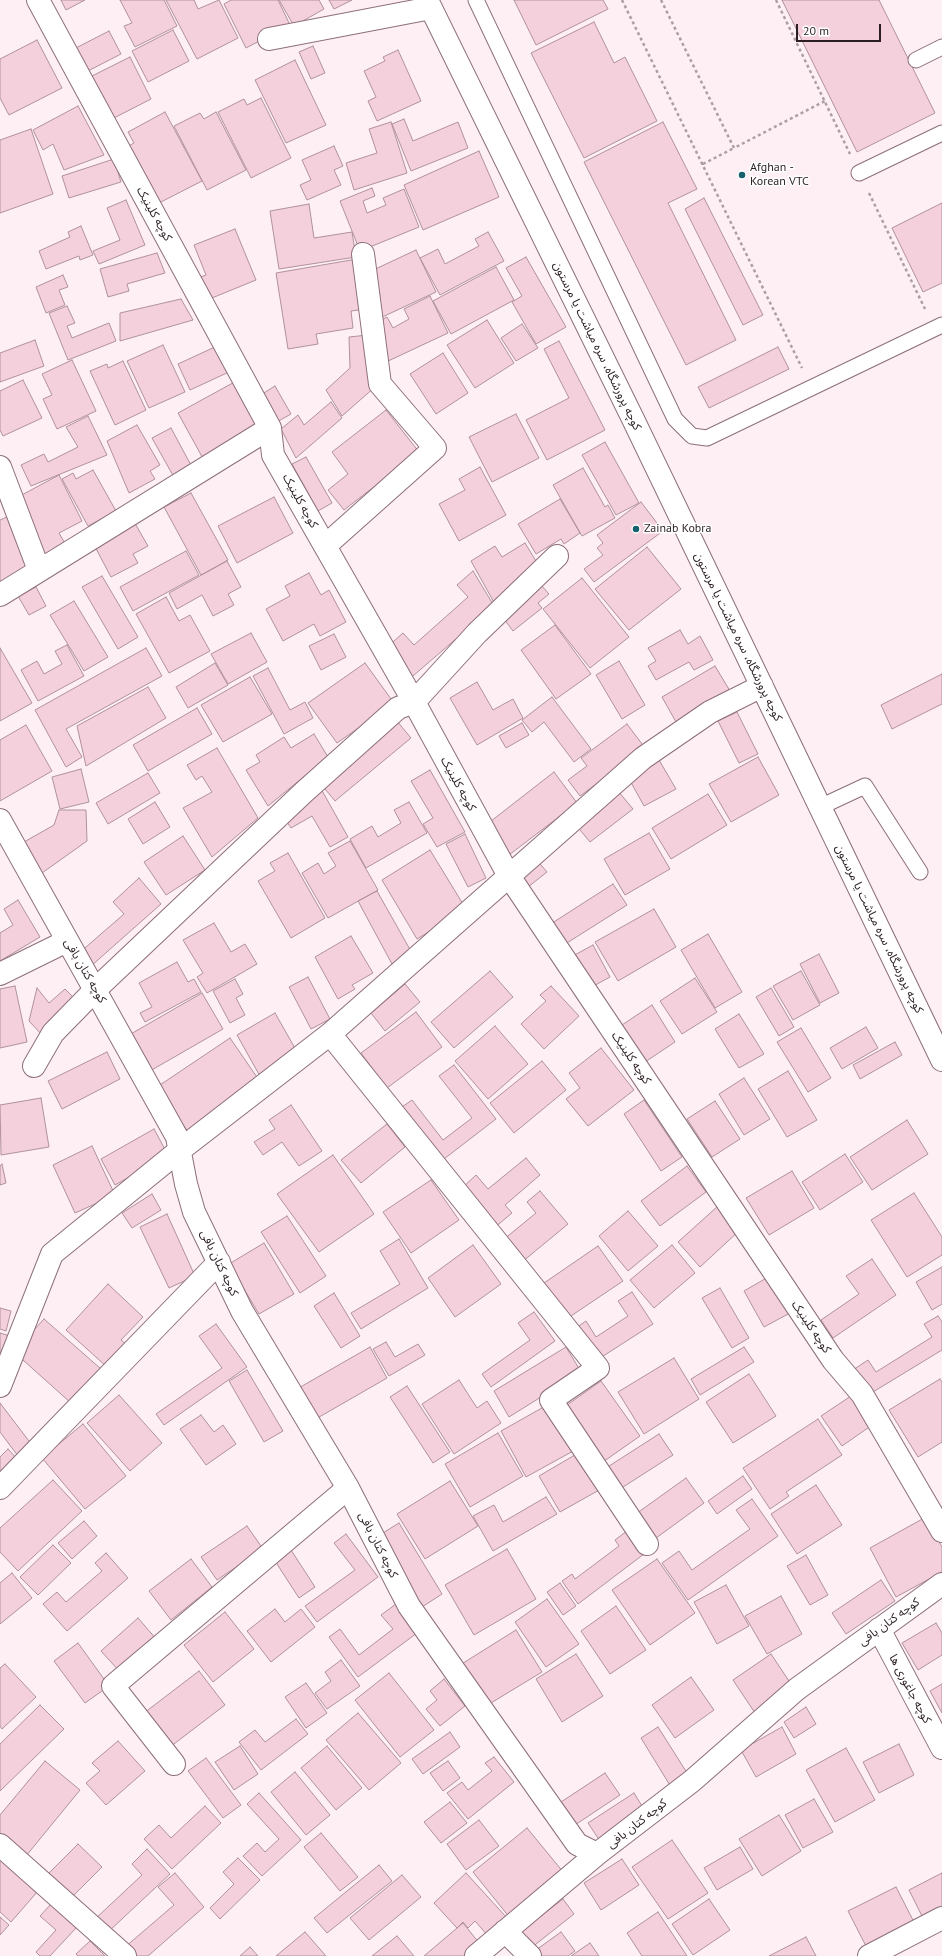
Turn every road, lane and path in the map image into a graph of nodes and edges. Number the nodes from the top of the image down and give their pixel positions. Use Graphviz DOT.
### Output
graph roads {
  1 [pos="38,0"];
  2 [pos="476,0"];
  3 [pos="622,0"];
  4 [pos="661,0"];
  5 [pos="429,4"];
  6 [pos="269,39"];
  7 [pos="942,47"];
  8 [pos="916,60"];
  9 [pos="825,101"];
  10 [pos="942,133"];
  11 [pos="734,148"];
  12 [pos="703,164"];
  13 [pos="859,173"];
  14 [pos="363,254"];
  15 [pos="942,326"];
  16 [pos="812,387"];
  17 [pos="270,428"];
  18 [pos="0,467"];
  19 [pos="325,546"];
  20 [pos="557,556"];
  21 [pos="39,570"];
  22 [pos="0,595"];
  23 [pos="762,686"];
  24 [pos="414,702"];
  25 [pos="820,807"];
  26 [pos="0,820"];
  27 [pos="920,872"];
  28 [pos="509,876"];
  29 [pos="67,941"];
  30 [pos="0,974"];
  31 [pos="96,989"];
  32 [pos="330,1034"];
  33 [pos="942,1060"];
  34 [pos="34,1066"];
  35 [pos="180,1150"];
  36 [pos="219,1262"];
  37 [pos="0,1386"];
  38 [pos="0,1488"];
  39 [pos="348,1488"];
  40 [pos="942,1531"];
  41 [pos="647,1544"];
  42 [pos="942,1584"];
  43 [pos="879,1629"];
  44 [pos="941,1745"];
  45 [pos="174,1764"];
  46 [pos="0,1845"];
  47 [pos="597,1854"];
  48 [pos="942,1918"];
  49 [pos="505,1931"];
  50 [pos="125,1956"];
  51 [pos="476,1956"];
  52 [pos="530,1956"];
  53 [pos="869,1956"];
  1 -- 17 [label="street, کوچه کلینیک"];
  2 -- 16 [label="lane"];
  3 -- 12 [label="path"];
  4 -- 11 [label="path"];
  5 -- 6 [label="street"];
  5 -- 23 [label="street, کوچه پرورشگاه، سره میاشت یا مرستون"];
  7 -- 8 [label="lane"];
  9 -- 11 [label="path"];
  10 -- 13 [label="lane"];
  11 -- 12 [label="path"];
  12 -- 16 [label="path"];
  14 -- 19 [label="street"];
  15 -- 16 [label="lane"];
  17 -- 19 [label="street, کوچه کلینیک"];
  17 -- 21 [label="street"];
  18 -- 21 [label="street"];
  19 -- 24 [label="street, کوچه کلینیک"];
  20 -- 24 [label="street"];
  21 -- 22 [label="street"];
  23 -- 25 [label="street, کوچه پرورشگاه، سره میاشت یا مرستون"];
  23 -- 28 [label="street"];
  24 -- 28 [label="street, کوچه کلینیک"];
  24 -- 31 [label="street"];
  25 -- 27 [label="lane"];
  25 -- 33 [label="street, کوچه پرورشگاه، سره میاشت یا مرستون"];
  26 -- 29 [label="street, کوچه کتان بافی"];
  28 -- 32 [label="street"];
  28 -- 40 [label="street, کوچه کلینیک"];
  29 -- 30 [label="street"];
  29 -- 31 [label="street, کوچه کتان بافی"];
  31 -- 34 [label="street"];
  31 -- 35 [label="street, کوچه کتان بافی"];
  32 -- 35 [label="street"];
  32 -- 41 [label="street"];
  35 -- 36 [label="street, کوچه کتان بافی"];
  35 -- 37 [label="street"];
  36 -- 38 [label="street"];
  36 -- 39 [label="street, کوچه کتان بافی"];
  39 -- 45 [label="street"];
  39 -- 47 [label="street, کوچه کتان بافی"];
  42 -- 43 [label="street, کوچه کتان بافی"];
  43 -- 44 [label="street, کوچه جاغوری ها"];
  43 -- 47 [label="street, کوچه کتان بافی"];
  46 -- 50 [label="street"];
  47 -- 49 [label="street"];
  48 -- 53 [label="street"];
  49 -- 51 [label="street"];
  49 -- 52 [label="street"];
}
